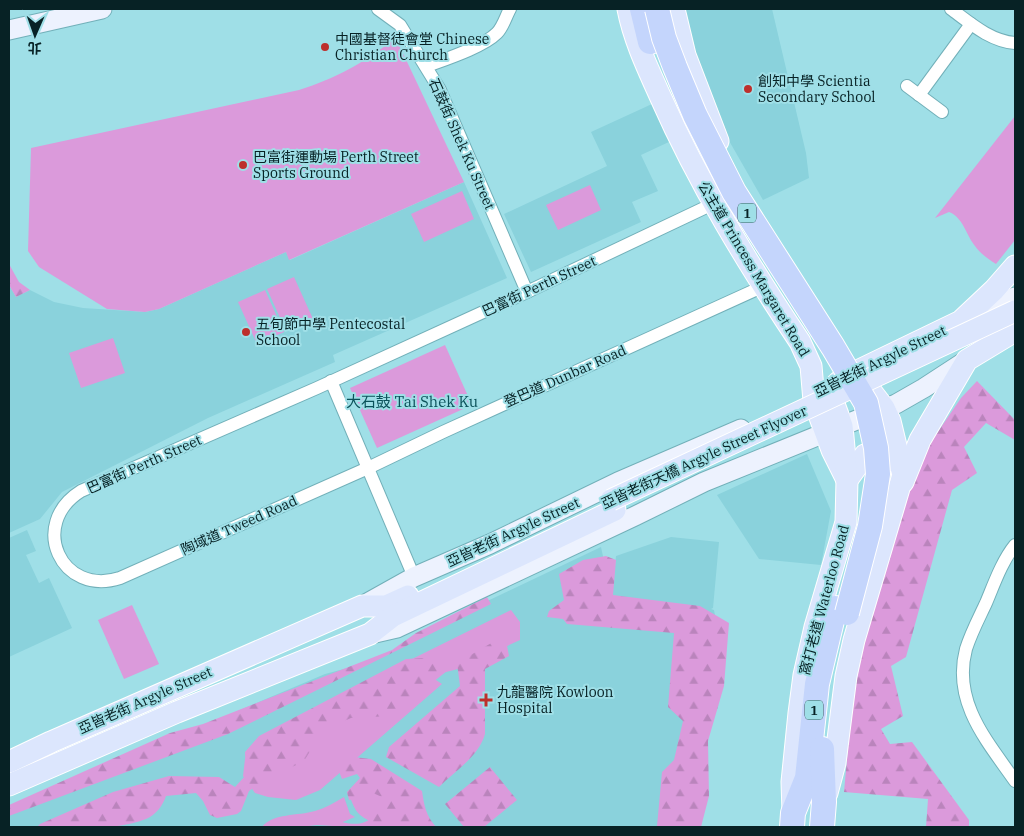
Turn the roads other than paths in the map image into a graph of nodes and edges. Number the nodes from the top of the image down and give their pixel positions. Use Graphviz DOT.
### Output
graph roads {
  1 [pos="102,9"];
  2 [pos="378,9"];
  3 [pos="510,9"];
  4 [pos="628,9"];
  5 [pos="642,9"];
  6 [pos="657,9"];
  7 [pos="674,9"];
  8 [pos="950,9"];
  9 [pos="56,14"];
  10 [pos="970,24"];
  11 [pos="9,30"];
  12 [pos="1015,42"];
  13 [pos="685,55"];
  14 [pos="427,66"];
  15 [pos="649,70"];
  16 [pos="907,86"];
  17 [pos="918,95"];
  18 [pos="942,112"];
  19 [pos="748,198"];
  20 [pos="713,203"];
  21 [pos="1015,266"];
  22 [pos="764,286"];
  23 [pos="527,292"];
  24 [pos="1015,297"];
  25 [pos="1015,311"];
  26 [pos="961,321"];
  27 [pos="1015,323"];
  28 [pos="1015,332"];
  29 [pos="974,355"];
  30 [pos="849,375"];
  31 [pos="331,381"];
  32 [pos="813,394"];
  33 [pos="884,408"];
  34 [pos="834,429"];
  35 [pos="368,468"];
  36 [pos="902,468"];
  37 [pos="847,480"];
  38 [pos="899,492"];
  39 [pos="1013,550"];
  40 [pos="414,577"];
  41 [pos="110,581"];
  42 [pos="362,606"];
  43 [pos="841,610"];
  44 [pos="389,611"];
  45 [pos="370,634"];
  46 [pos="9,762"];
  47 [pos="1015,781"];
  48 [pos="9,785"];
  49 [pos="824,802"];
  50 [pos="793,820"];
  51 [pos="822,827"];
  1 -- 9 [label="main road"];
  2 -- 14 [label="street, 石鼓街 Shek Ku Street"];
  3 -- 14 [label="street"];
  4 -- 15 [label="main road, 公主道 Princess Margaret Road"];
  5 -- 43 [label="highway, 公主道 Princess Margaret Road / 1"];
  6 -- 43 [label="highway, 公主道 Princess Margaret Road / 1, bridge"];
  7 -- 13 [label="main road"];
  8 -- 10 [label="street"];
  9 -- 11 [label="main road"];
  10 -- 12 [label="street"];
  10 -- 17 [label="street"];
  13 -- 15 [label="main road"];
  13 -- 19 [label="main road"];
  14 -- 23 [label="street, 石鼓街 Shek Ku Street"];
  15 -- 20 [label="main road, 公主道 Princess Margaret Road"];
  16 -- 17 [label="street"];
  17 -- 18 [label="street"];
  19 -- 20 [label="street, 巴富街 Perth Street"];
  19 -- 30 [label="main road"];
  20 -- 22 [label="main road, 公主道 Princess Margaret Road"];
  20 -- 23 [label="street, 巴富街 Perth Street"];
  21 -- 26 [label="main road"];
  22 -- 32 [label="main road, 公主道 Princess Margaret Road"];
  22 -- 35 [label="street, 登巴道 Dunbar Road"];
  23 -- 31 [label="street, 巴富街 Perth Street"];
  24 -- 26 [label="main road, 亞皆老街 Argyle Street"];
  25 -- 44 [label="main road, 亞皆老街天橋 Argyle Street Flyover, bridge"];
  26 -- 29 [label="main road, 窩打老道 Waterloo Road"];
  26 -- 30 [label="main road, 亞皆老街 Argyle Street"];
  27 -- 44 [label="main road, 亞皆老街天橋 Argyle Street Flyover"];
  28 -- 29 [label="main road, 亞皆老街 Argyle Street"];
  29 -- 33 [label="main road, 亞皆老街 Argyle Street"];
  29 -- 38 [label="main road, 窩打老道 Waterloo Road"];
  30 -- 32 [label="main road, 亞皆老街 Argyle Street"];
  30 -- 33 [label="main road"];
  30 -- 34 [label="main road"];
  31 -- 35 [label="street"];
  31 -- 41 [label="street, 巴富街 Perth Street"];
  32 -- 34 [label="main road"];
  32 -- 40 [label="main road, 亞皆老街 Argyle Street"];
  33 -- 34 [label="main road, 亞皆老街 Argyle Street"];
  33 -- 36 [label="main road, 窩打老道 Waterloo Road"];
  34 -- 37 [label="main road, 窩打老道 Waterloo Road"];
  34 -- 45 [label="main road, 亞皆老街 Argyle Street"];
  35 -- 40 [label="street"];
  35 -- 41 [label="street, 陶域道 Tweed Road"];
  36 -- 37 [label="main road"];
  36 -- 38 [label="main road, 窩打老道 Waterloo Road"];
  37 -- 50 [label="main road, 窩打老道 Waterloo Road"];
  38 -- 49 [label="main road, 窩打老道 Waterloo Road"];
  39 -- 47 [label="street"];
  40 -- 42 [label="main road, 亞皆老街 Argyle Street"];
  42 -- 44 [label="main road, 亞皆老街天橋 Argyle Street Flyover"];
  42 -- 46 [label="main road, 亞皆老街 Argyle Street"];
  43 -- 49 [label="highway, 窩打老道 Waterloo Road / 1"];
  43 -- 50 [label="highway, 窩打老道 Waterloo Road / 1"];
  44 -- 45 [label="main road, 亞皆老街天橋 Argyle Street Flyover"];
  45 -- 48 [label="main road, 亞皆老街 Argyle Street"];
  49 -- 51 [label="highway, 窩打老道 Waterloo Road / 1"];
}
